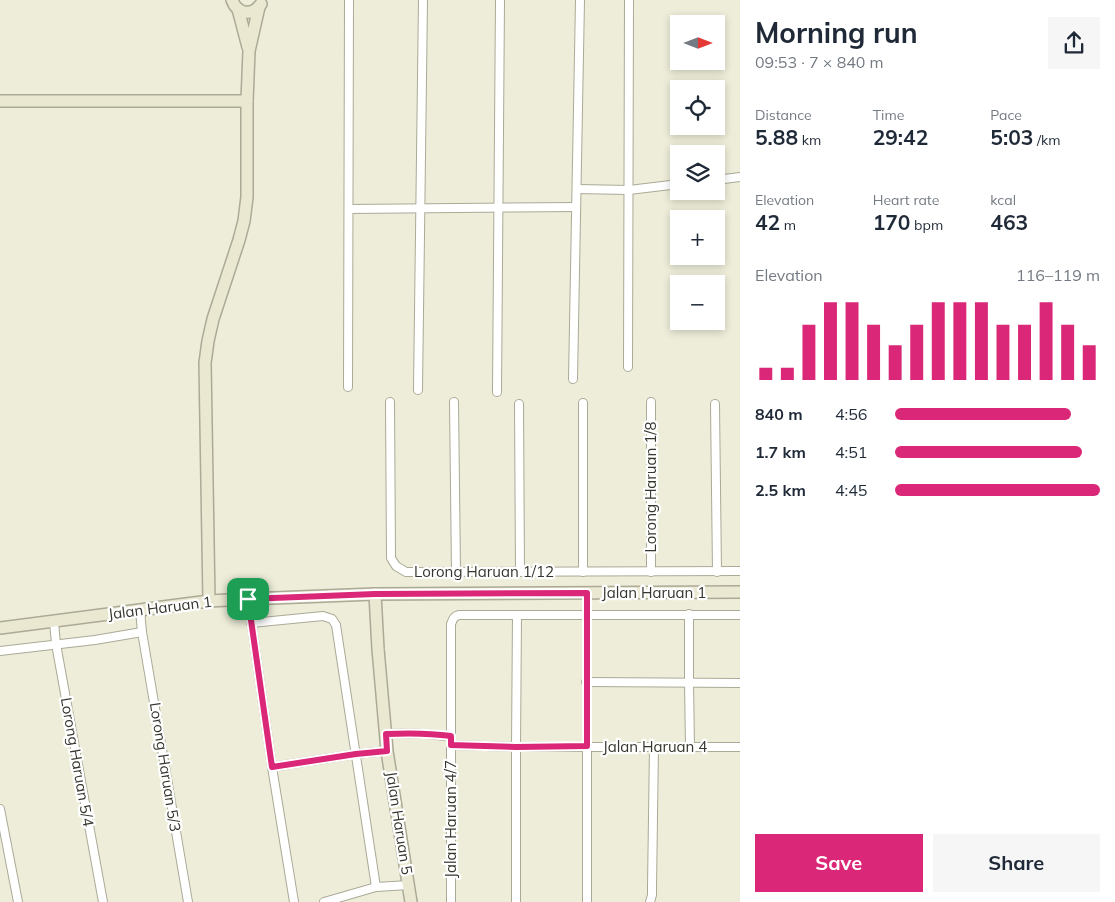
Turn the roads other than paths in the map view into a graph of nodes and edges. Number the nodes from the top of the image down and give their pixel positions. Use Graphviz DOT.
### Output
graph roads {
  1 [pos="350,0"];
  2 [pos="423,0"];
  3 [pos="500,0"];
  4 [pos="580,0"];
  5 [pos="629,0"];
  6 [pos="261,3"];
  7 [pos="235,5"];
  8 [pos="249,51"];
  9 [pos="0,101"];
  10 [pos="247,101"];
  11 [pos="740,177"];
  12 [pos="725,179"];
  13 [pos="670,185"];
  14 [pos="577,189"];
  15 [pos="629,190"];
  16 [pos="576,207"];
  17 [pos="498,208"];
  18 [pos="349,209"];
  19 [pos="420,209"];
  20 [pos="628,367"];
  21 [pos="573,379"];
  22 [pos="348,387"];
  23 [pos="418,390"];
  24 [pos="497,392"];
  25 [pos="390,402"];
  26 [pos="454,402"];
  27 [pos="651,402"];
  28 [pos="583,403"];
  29 [pos="519,404"];
  30 [pos="715,404"];
  31 [pos="740,571"];
  32 [pos="456,572"];
  33 [pos="520,572"];
  34 [pos="582,572"];
  35 [pos="652,572"];
  36 [pos="717,572"];
  37 [pos="740,592"];
  38 [pos="587,593"];
  39 [pos="375,594"];
  40 [pos="248,599"];
  41 [pos="209,601"];
  42 [pos="140,610"];
  43 [pos="689,614"];
  44 [pos="517,615"];
  45 [pos="587,615"];
  46 [pos="740,615"];
  47 [pos="54,622"];
  48 [pos="251,623"];
  49 [pos="0,628"];
  50 [pos="142,632"];
  51 [pos="56,644"];
  52 [pos="0,652"];
  53 [pos="586,682"];
  54 [pos="689,682"];
  55 [pos="740,683"];
  56 [pos="386,734"];
  57 [pos="451,741"];
  58 [pos="587,746"];
  59 [pos="516,747"];
  60 [pos="654,747"];
  61 [pos="690,747"];
  62 [pos="740,748"];
  63 [pos="387,751"];
  64 [pos="356,754"];
  65 [pos="272,767"];
  66 [pos="0,809"];
  67 [pos="409,886"];
  68 [pos="376,887"];
  69 [pos="18,902"];
  70 [pos="103,902"];
  71 [pos="188,902"];
  72 [pos="294,902"];
  73 [pos="324,902"];
  74 [pos="412,902"];
  75 [pos="451,902"];
  76 [pos="516,902"];
  77 [pos="587,902"];
  78 [pos="650,902"];
  1 -- 18 [label="street"];
  2 -- 19 [label="street"];
  3 -- 17 [label="street"];
  4 -- 14 [label="street"];
  5 -- 15 [label="street"];
  6 -- 7 [label="street"];
  6 -- 8 [label="street"];
  7 -- 8 [label="street"];
  8 -- 10 [label="street"];
  9 -- 10 [label="street"];
  10 -- 41 [label="street"];
  11 -- 12 [label="street"];
  13 -- 15 [label="street"];
  14 -- 15 [label="street"];
  14 -- 16 [label="street"];
  15 -- 20 [label="street"];
  16 -- 17 [label="street"];
  16 -- 21 [label="street"];
  17 -- 19 [label="street"];
  17 -- 24 [label="street"];
  18 -- 19 [label="street"];
  18 -- 22 [label="street"];
  19 -- 23 [label="street"];
  25 -- 32 [label="street, Lorong Haruan 1/12"];
  26 -- 32 [label="street"];
  27 -- 35 [label="street, Lorong Haruan 1/8"];
  28 -- 34 [label="street"];
  29 -- 33 [label="street"];
  30 -- 36 [label="street"];
  31 -- 36 [label="street, Lorong Haruan 1/12"];
  32 -- 33 [label="street, Lorong Haruan 1/12"];
  33 -- 34 [label="street, Lorong Haruan 1/12"];
  34 -- 35 [label="street, Lorong Haruan 1/12"];
  35 -- 36 [label="street, Lorong Haruan 1/12"];
  37 -- 38 [label="street, Jalan Haruan 1"];
  38 -- 39 [label="street, Jalan Haruan 1"];
  38 -- 45 [label="street"];
  39 -- 40 [label="street, Jalan Haruan 1"];
  39 -- 56 [label="street, Jalan Haruan 5"];
  40 -- 41 [label="street, Jalan Haruan 1"];
  40 -- 48 [label="street"];
  41 -- 42 [label="street, Jalan Haruan 1"];
  42 -- 47 [label="street, Jalan Haruan 1"];
  42 -- 50 [label="street, Lorong Haruan 5/3"];
  43 -- 45 [label="street"];
  43 -- 46 [label="street"];
  43 -- 54 [label="street"];
  44 -- 45 [label="street"];
  44 -- 57 [label="street, Jalan Haruan 4/7"];
  44 -- 59 [label="street"];
  45 -- 53 [label="street"];
  47 -- 49 [label="street, Jalan Haruan 1"];
  47 -- 51 [label="street, Lorong Haruan 5/4"];
  48 -- 64 [label="street"];
  48 -- 65 [label="street"];
  50 -- 51 [label="street"];
  50 -- 71 [label="street, Lorong Haruan 5/3"];
  51 -- 52 [label="street"];
  51 -- 70 [label="street, Lorong Haruan 5/4"];
  53 -- 54 [label="street"];
  53 -- 58 [label="street"];
  54 -- 55 [label="street"];
  54 -- 61 [label="street"];
  56 -- 57 [label="street, Jalan Haruan 4"];
  56 -- 63 [label="street, Jalan Haruan 5"];
  57 -- 59 [label="street, Jalan Haruan 4"];
  57 -- 75 [label="street, Jalan Haruan 4/7"];
  58 -- 59 [label="street, Jalan Haruan 4"];
  58 -- 60 [label="street, Jalan Haruan 4"];
  58 -- 77 [label="street"];
  59 -- 76 [label="street"];
  60 -- 61 [label="street, Jalan Haruan 4"];
  60 -- 78 [label="street"];
  61 -- 62 [label="street, Jalan Haruan 4"];
  63 -- 64 [label="street"];
  63 -- 67 [label="street, Jalan Haruan 5"];
  64 -- 65 [label="street"];
  64 -- 68 [label="street"];
  65 -- 72 [label="street"];
  66 -- 69 [label="street"];
  67 -- 68 [label="street"];
  67 -- 74 [label="street, Jalan Haruan 5"];
  68 -- 73 [label="street"];
}
